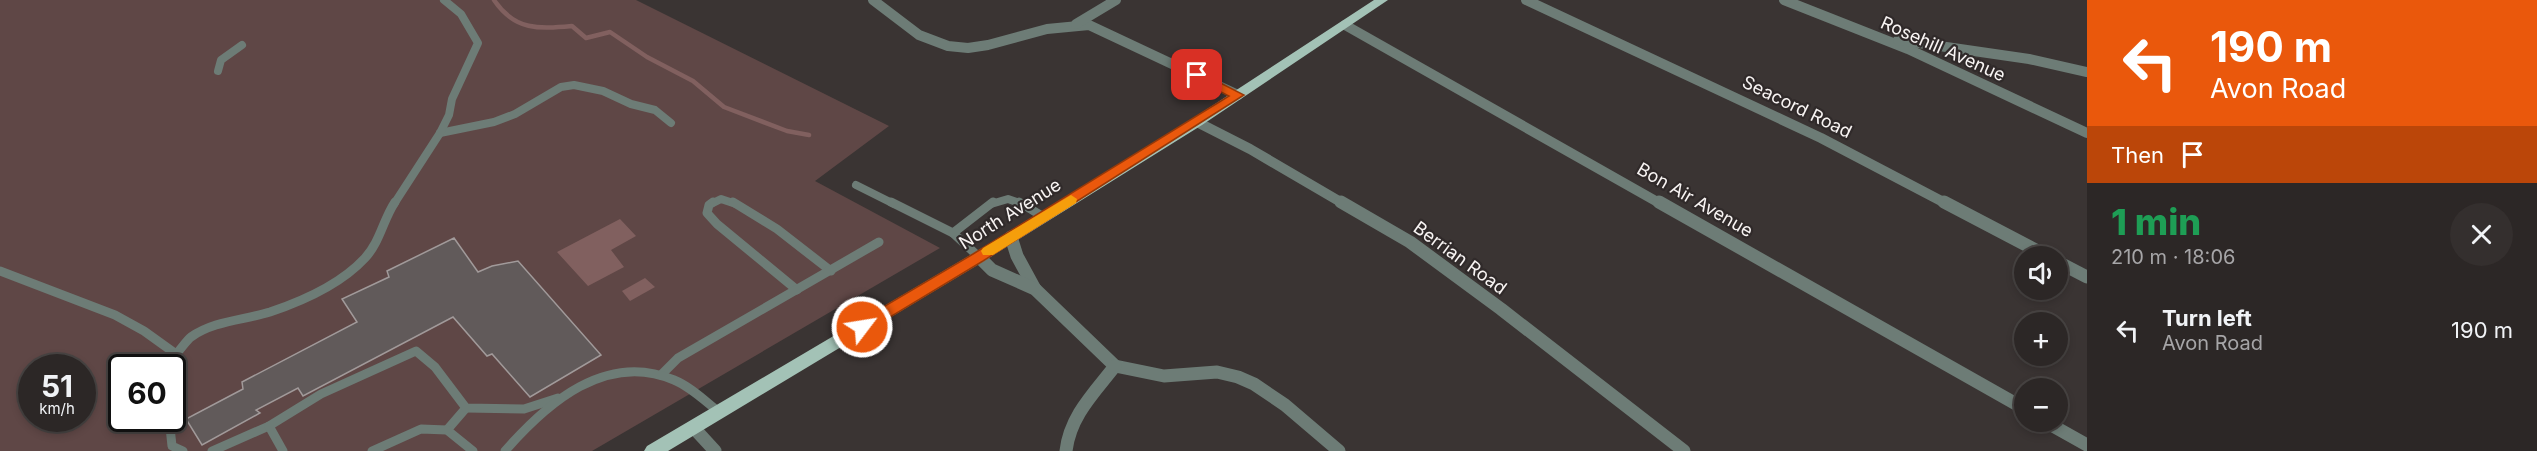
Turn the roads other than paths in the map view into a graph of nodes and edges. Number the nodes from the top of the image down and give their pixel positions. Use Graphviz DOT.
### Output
graph roads {
  1 [pos="444,0"];
  2 [pos="873,0"];
  3 [pos="1116,0"];
  4 [pos="1382,0"];
  5 [pos="1526,0"];
  6 [pos="1784,0"];
  7 [pos="1076,24"];
  8 [pos="1346,25"];
  9 [pos="1879,38"];
  10 [pos="242,45"];
  11 [pos="1983,53"];
  12 [pos="1969,67"];
  13 [pos="218,71"];
  14 [pos="2087,72"];
  15 [pos="1238,95"];
  16 [pos="1197,122"];
  17 [pos="671,123"];
  18 [pos="440,133"];
  19 [pos="2087,133"];
  20 [pos="856,185"];
  21 [pos="1042,216"];
  22 [pos="953,233"];
  23 [pos="1011,237"];
  24 [pos="879,242"];
  25 [pos="2029,246"];
  26 [pos="978,257"];
  27 [pos="2068,267"];
  28 [pos="0,271"];
  29 [pos="831,271"];
  30 [pos="2087,277"];
  31 [pos="1035,289"];
  32 [pos="796,290"];
  33 [pos="176,354"];
  34 [pos="1114,366"];
  35 [pos="661,375"];
  36 [pos="558,398"];
  37 [pos="2014,404"];
  38 [pos="466,408"];
  39 [pos="719,412"];
  40 [pos="269,426"];
  41 [pos="693,427"];
  42 [pos="447,430"];
  43 [pos="170,432"];
  44 [pos="2064,432"];
  45 [pos="2087,445"];
  46 [pos="183,451"];
  47 [pos="212,451"];
  48 [pos="284,451"];
  49 [pos="372,451"];
  50 [pos="473,451"];
  51 [pos="505,451"];
  52 [pos="653,451"];
  53 [pos="715,451"];
  54 [pos="1066,451"];
  55 [pos="1339,451"];
  56 [pos="1684,451"];
  1 -- 18 [label="lane"];
  2 -- 7 [label="street"];
  3 -- 7 [label="street"];
  4 -- 8 [label="main road, North Avenue"];
  5 -- 25 [label="street, Seacord Road"];
  6 -- 9 [label="street, Rosehill Avenue"];
  7 -- 15 [label="street"];
  8 -- 15 [label="main road, North Avenue"];
  8 -- 37 [label="street, Bon Air Avenue"];
  9 -- 11 [label="street"];
  9 -- 12 [label="street, Rosehill Avenue"];
  10 -- 13 [label="lane"];
  11 -- 12 [label="street"];
  11 -- 14 [label="street"];
  12 -- 19 [label="street, Rosehill Avenue"];
  15 -- 16 [label="main road, North Avenue"];
  16 -- 21 [label="main road, North Avenue"];
  16 -- 56 [label="street, Berrian Road"];
  17 -- 18 [label="lane"];
  18 -- 33 [label="lane"];
  20 -- 22 [label="lane"];
  21 -- 22 [label="lane"];
  21 -- 23 [label="main road, North Avenue"];
  22 -- 26 [label="lane"];
  23 -- 26 [label="main road, North Avenue"];
  23 -- 31 [label="street"];
  24 -- 29 [label="lane"];
  26 -- 31 [label="street"];
  26 -- 39 [label="main road, North Avenue"];
  27 -- 30 [label="street"];
  28 -- 33 [label="lane"];
  29 -- 32 [label="lane"];
  29 -- 32 [label="lane"];
  31 -- 34 [label="street"];
  32 -- 35 [label="lane"];
  34 -- 54 [label="street"];
  34 -- 55 [label="street"];
  35 -- 36 [label="lane"];
  35 -- 39 [label="lane"];
  36 -- 38 [label="lane"];
  36 -- 51 [label="lane"];
  38 -- 40 [label="lane"];
  38 -- 42 [label="lane"];
  39 -- 41 [label="main road, North Avenue"];
  40 -- 47 [label="lane"];
  40 -- 48 [label="lane"];
  41 -- 52 [label="main road, North Avenue"];
  41 -- 53 [label="street"];
  42 -- 49 [label="lane"];
  42 -- 50 [label="lane"];
  43 -- 46 [label="lane"];
  44 -- 45 [label="street"];
}
